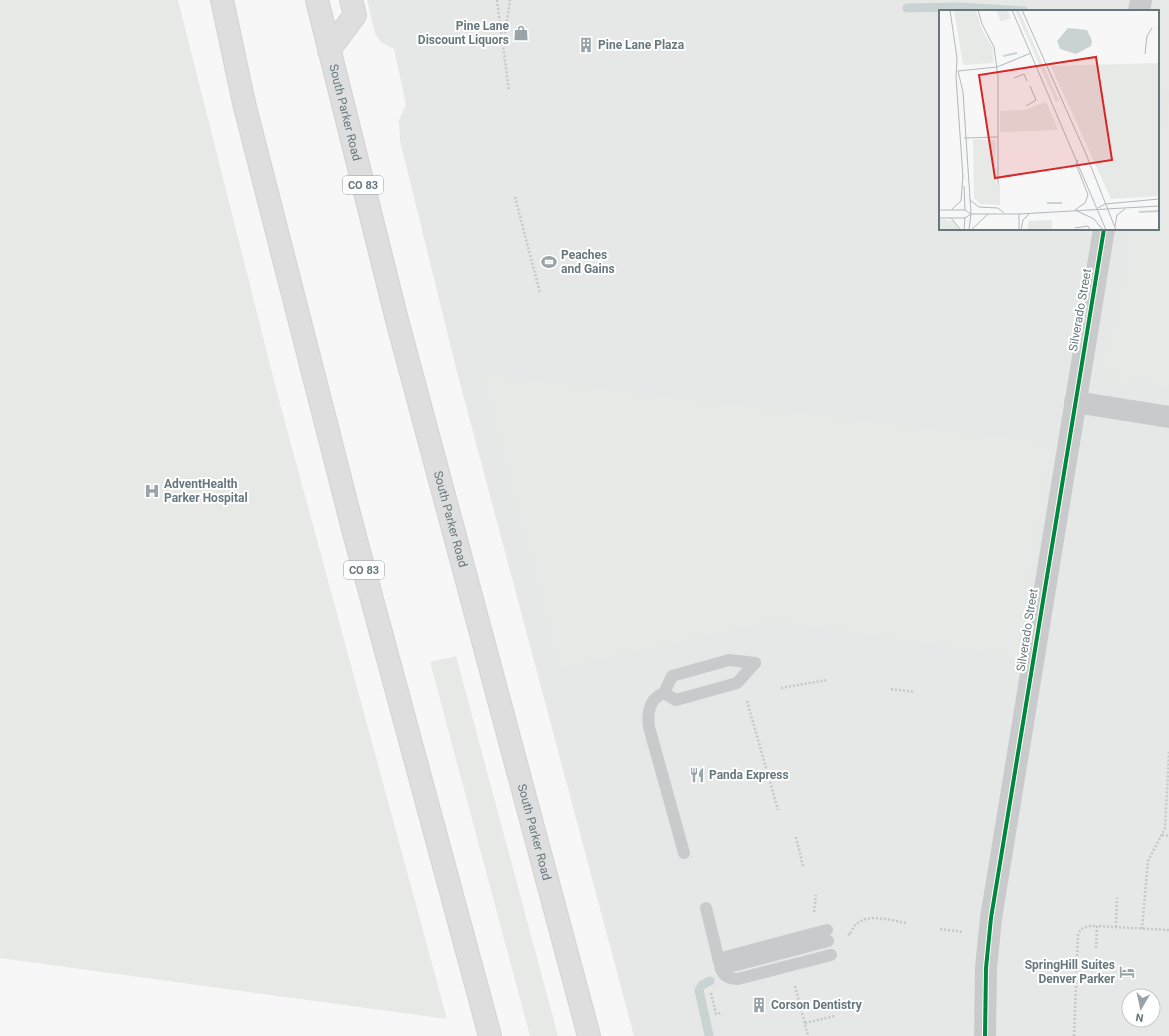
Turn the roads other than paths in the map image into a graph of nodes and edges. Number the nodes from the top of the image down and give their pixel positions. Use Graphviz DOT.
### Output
graph roads {
  1 [pos="222,0"];
  2 [pos="317,0"];
  3 [pos="351,0"];
  4 [pos="1141,0"];
  5 [pos="1140,10"];
  6 [pos="329,50"];
  7 [pos="1104,230"];
  8 [pos="1075,402"];
  9 [pos="1169,417"];
  10 [pos="664,693"];
  11 [pos="684,853"];
  12 [pos="706,908"];
  13 [pos="828,936"];
  14 [pos="831,954"];
  15 [pos="720,964"];
  16 [pos="490,1036"];
  17 [pos="589,1036"];
  18 [pos="985,1036"];
  1 -- 16 [label="highway, CO 83"];
  2 -- 6 [label="highway, South Parker Road / CO 83"];
  3 -- 6 [label="highway"];
  4 -- 5 [label="street"];
  6 -- 17 [label="highway, South Parker Road / CO 83"];
  7 -- 8 [label="street, Silverado Street"];
  8 -- 9 [label="street"];
  8 -- 18 [label="street, Silverado Street"];
  10 -- 10 [label="lane"];
  10 -- 11 [label="lane"];
  12 -- 15 [label="lane"];
  13 -- 15 [label="lane"];
  14 -- 15 [label="lane"];
}
